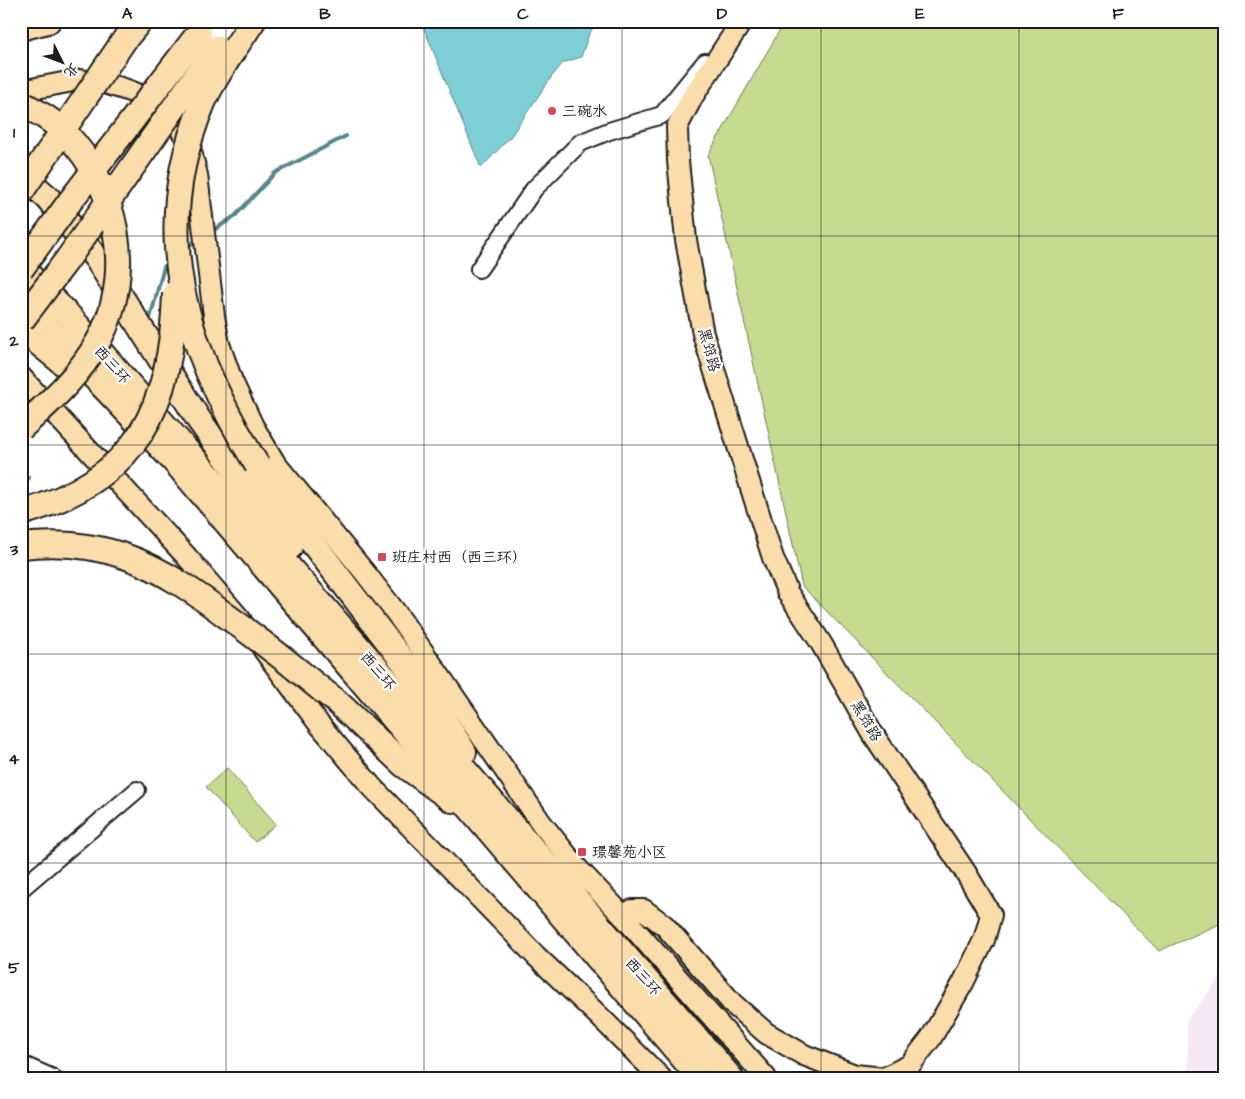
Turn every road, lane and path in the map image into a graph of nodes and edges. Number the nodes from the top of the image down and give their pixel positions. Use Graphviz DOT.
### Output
graph roads {
  1 [pos="48,21"];
  2 [pos="140,21"];
  3 [pos="236,21"];
  4 [pos="253,21"];
  5 [pos="741,24"];
  6 [pos="203,27"];
  7 [pos="21,28"];
  8 [pos="223,51"];
  9 [pos="21,91"];
  10 [pos="21,103"];
  11 [pos="21,174"];
  12 [pos="21,192"];
  13 [pos="176,246"];
  14 [pos="21,268"];
  15 [pos="479,269"];
  16 [pos="21,300"];
  17 [pos="21,321"];
  18 [pos="21,329"];
  19 [pos="21,377"];
  20 [pos="21,428"];
  21 [pos="153,438"];
  22 [pos="21,513"];
  23 [pos="21,546"];
  24 [pos="361,650"];
  25 [pos="137,790"];
  26 [pos="494,820"];
  27 [pos="21,889"];
  28 [pos="624,917"];
  29 [pos="21,1064"];
  30 [pos="53,1078"];
  31 [pos="661,1078"];
  32 [pos="700,1078"];
  33 [pos="731,1078"];
  34 [pos="766,1078"];
  1 -- 7 [label="highway"];
  2 -- 12 [label="highway, bridge"];
  3 -- 8 [label="highway"];
  4 -- 8 [label="highway"];
  5 -- 15 [label="street"];
  5 -- 28 [label="main road, 黑筇路"];
  6 -- 14 [label="highway, bridge"];
  8 -- 13 [label="highway, bridge"];
  8 -- 17 [label="highway, bridge"];
  9 -- 28 [label="main road"];
  10 -- 20 [label="highway, bridge"];
  11 -- 24 [label="highway"];
  13 -- 22 [label="highway, bridge"];
  13 -- 26 [label="highway, bridge"];
  14 -- 24 [label="highway, 西三环"];
  16 -- 21 [label="highway, 西三环"];
  18 -- 21 [label="highway"];
  19 -- 31 [label="main road"];
  21 -- 26 [label="highway, 西三环"];
  23 -- 26 [label="highway, bridge"];
  24 -- 26 [label="highway, 西三环"];
  25 -- 27 [label="street"];
  26 -- 32 [label="highway, 西三环"];
  26 -- 33 [label="highway, 西三环"];
  28 -- 34 [label="main road"];
  29 -- 30 [label="street"];
}
